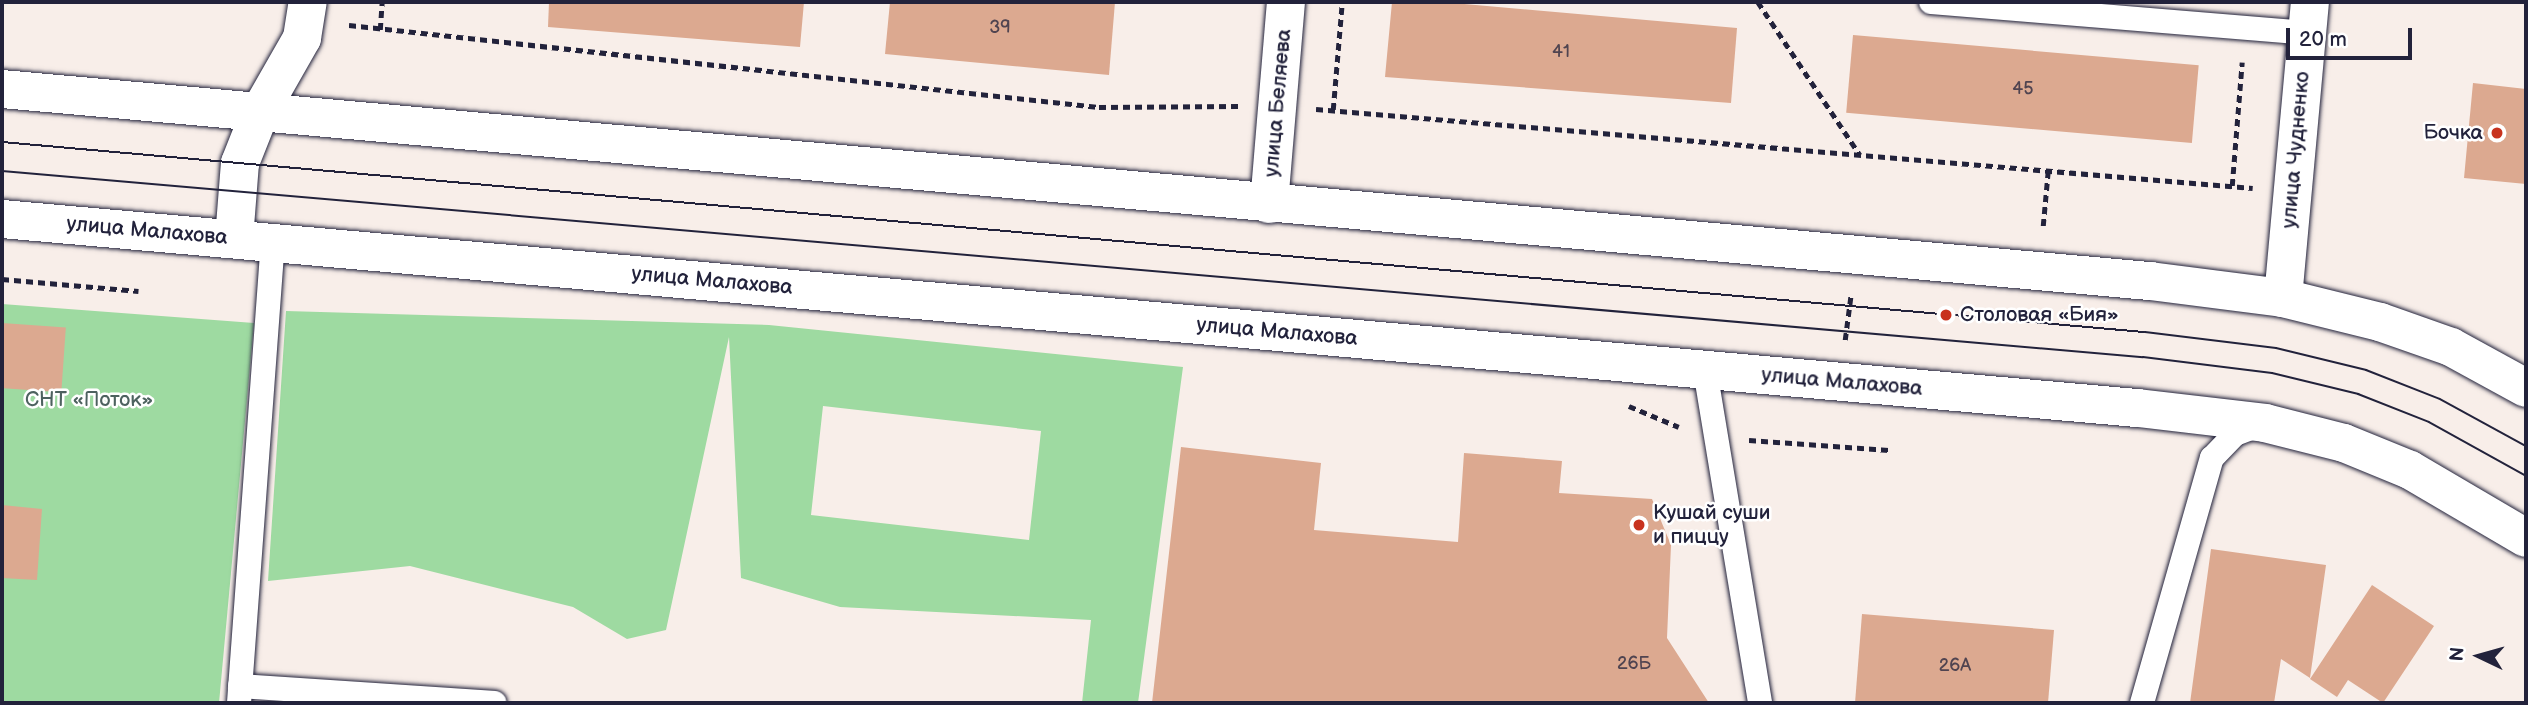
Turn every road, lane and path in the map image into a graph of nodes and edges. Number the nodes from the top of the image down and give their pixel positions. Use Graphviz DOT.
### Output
graph roads {
  1 [pos="308,2"];
  2 [pos="382,2"];
  3 [pos="1286,2"];
  4 [pos="1342,2"];
  5 [pos="1758,2"];
  6 [pos="1931,2"];
  7 [pos="2083,8"];
  8 [pos="2309,17"];
  9 [pos="349,25"];
  10 [pos="2245,28"];
  11 [pos="380,30"];
  12 [pos="2,89"];
  13 [pos="1278,106"];
  14 [pos="261,110"];
  15 [pos="1333,110"];
  16 [pos="1860,155"];
  17 [pos="2048,170"];
  18 [pos="2232,186"];
  19 [pos="2292,191"];
  20 [pos="1269,204"];
  21 [pos="2,219"];
  22 [pos="2043,226"];
  23 [pos="234,239"];
  24 [pos="273,242"];
  25 [pos="2,279"];
  26 [pos="138,291"];
  27 [pos="2283,298"];
  28 [pos="1705,370"];
  29 [pos="2526,388"];
  30 [pos="1615,404"];
  31 [pos="2265,423"];
  32 [pos="1716,437"];
  33 [pos="1889,450"];
  34 [pos="2526,538"];
  35 [pos="240,694"];
  36 [pos="494,703"];
  37 [pos="1760,703"];
  38 [pos="2142,703"];
  1 -- 14 [label="main road"];
  2 -- 11 [label="path"];
  3 -- 13 [label="main road, улица Беляева"];
  4 -- 15 [label="path"];
  5 -- 16 [label="path"];
  6 -- 7 [label="lane"];
  7 -- 10 [label="lane"];
  8 -- 10 [label="lane"];
  8 -- 19 [label="main road, улица Чудненко"];
  9 -- 11 [label="path"];
  10 -- 18 [label="path"];
  11 -- 13 [label="path"];
  12 -- 14 [label="main road"];
  13 -- 15 [label="path"];
  13 -- 20 [label="main road, улица Беляева"];
  14 -- 20 [label="main road"];
  14 -- 23 [label="main road"];
  15 -- 16 [label="path"];
  16 -- 17 [label="path"];
  17 -- 18 [label="path"];
  17 -- 22 [label="path"];
  18 -- 19 [label="path"];
  19 -- 27 [label="main road, улица Чудненко"];
  20 -- 27 [label="main road"];
  21 -- 23 [label="main road, улица Малахова"];
  23 -- 24 [label="main road, улица Малахова"];
  24 -- 28 [label="main road, улица Малахова"];
  24 -- 35 [label="lane"];
  25 -- 26 [label="path"];
  27 -- 29 [label="main road"];
  28 -- 31 [label="main road, улица Малахова"];
  28 -- 32 [label="lane"];
  30 -- 32 [label="path"];
  31 -- 34 [label="main road, улица Малахова"];
  31 -- 38 [label="lane"];
  32 -- 33 [label="path"];
  32 -- 37 [label="lane"];
  35 -- 36 [label="lane"];
}
